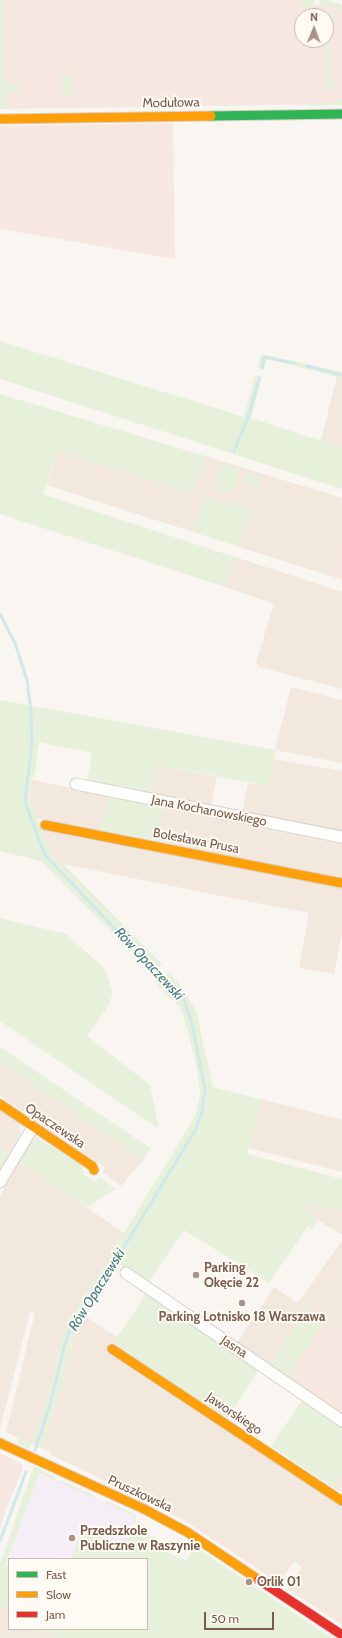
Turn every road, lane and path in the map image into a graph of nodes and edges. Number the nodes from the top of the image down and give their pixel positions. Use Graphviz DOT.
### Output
graph roads {
  1 [pos="342,114"];
  2 [pos="0,119"];
  3 [pos="76,784"];
  4 [pos="45,825"];
  5 [pos="342,838"];
  6 [pos="342,883"];
  7 [pos="0,1104"];
  8 [pos="33,1127"];
  9 [pos="94,1170"];
  10 [pos="0,1182"];
  11 [pos="126,1273"];
  12 [pos="112,1349"];
  13 [pos="342,1421"];
  14 [pos="0,1443"];
  15 [pos="342,1501"];
  16 [pos="342,1635"];
  1 -- 2 [label="street, Modułowa"];
  3 -- 5 [label="street, Jana Kochanowskiego"];
  4 -- 6 [label="street, Bolesława Prusa"];
  7 -- 8 [label="street, Opaczewska"];
  8 -- 9 [label="street, Opaczewska"];
  8 -- 10 [label="street"];
  11 -- 13 [label="street, Jasna"];
  12 -- 15 [label="street, Jaworskiego"];
  14 -- 16 [label="street, Pruszkowska"];
}
